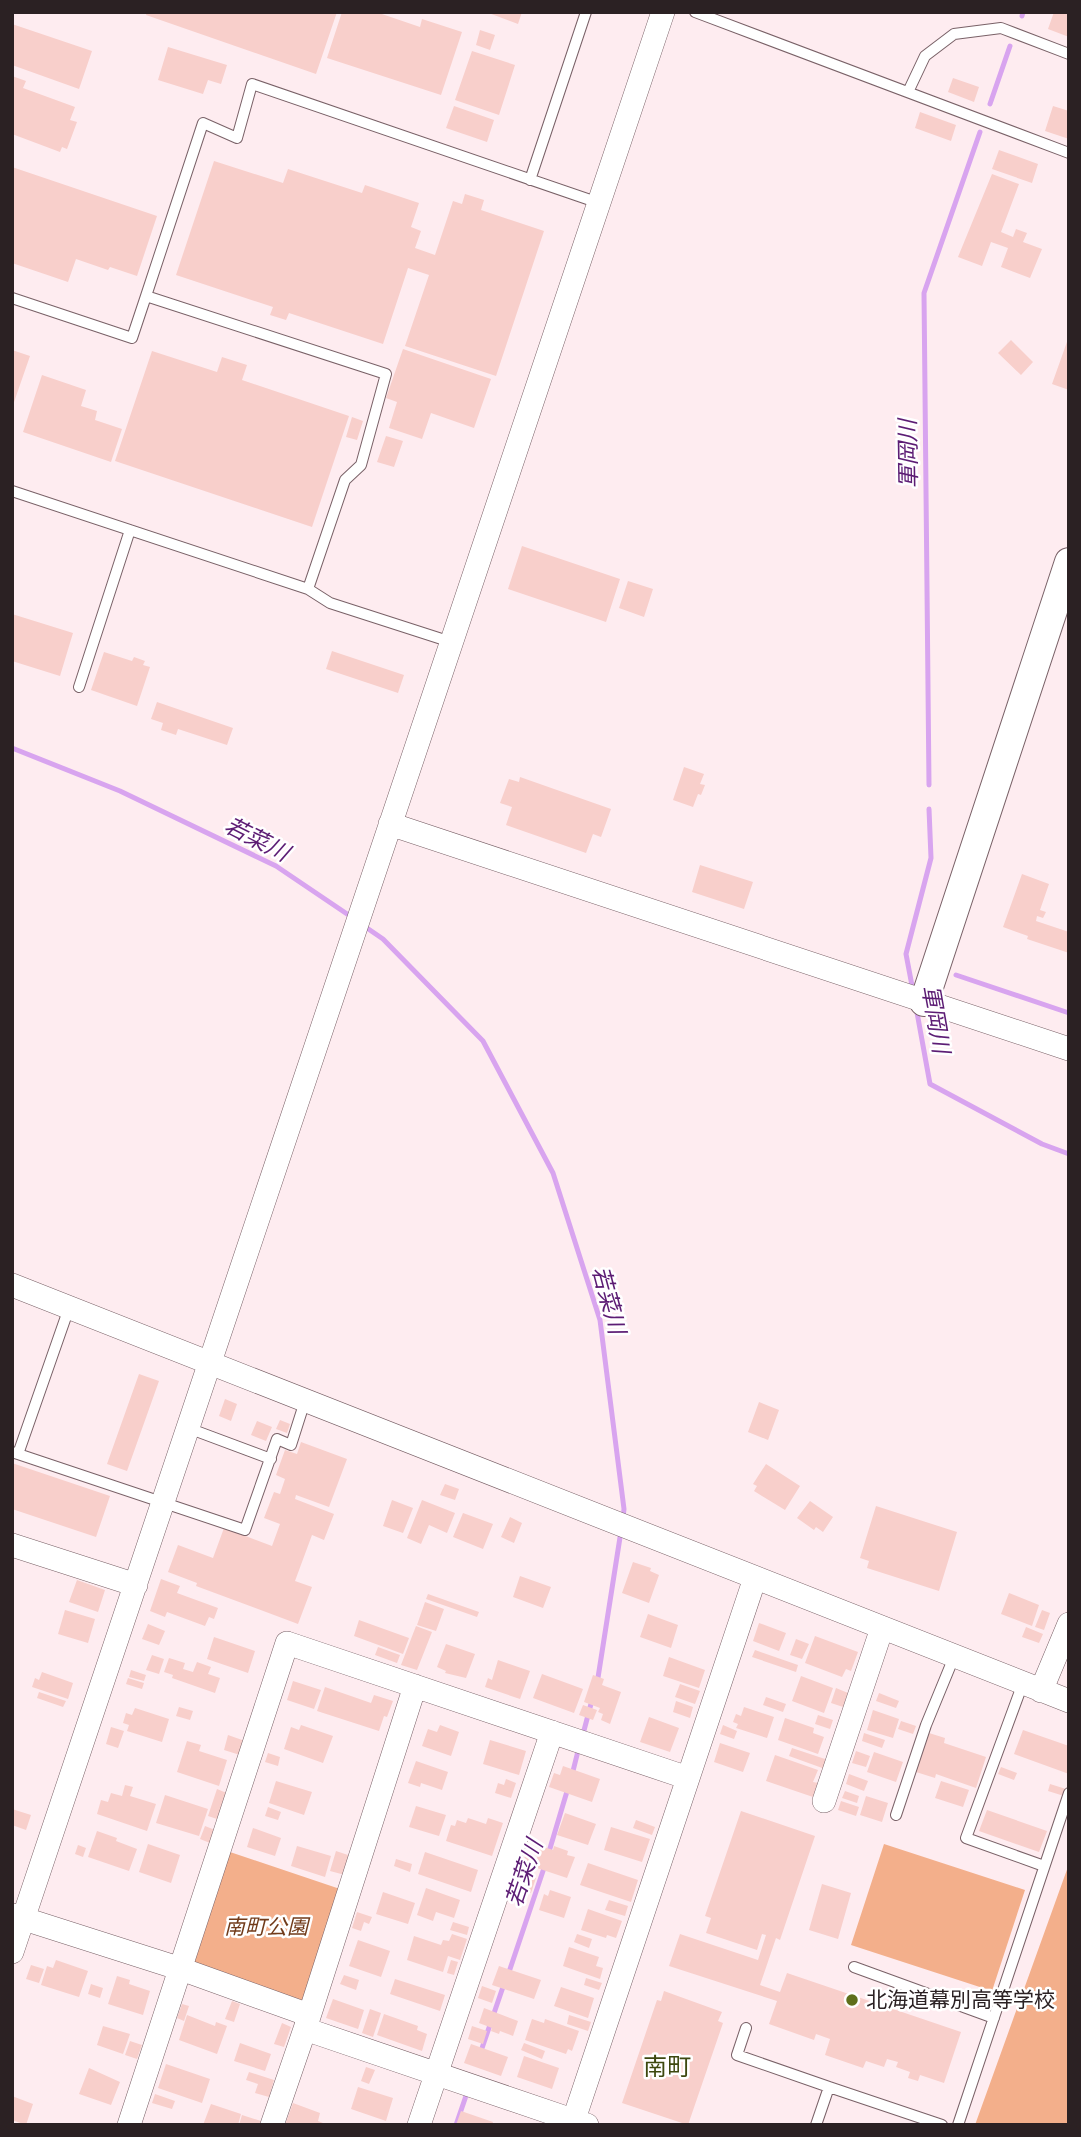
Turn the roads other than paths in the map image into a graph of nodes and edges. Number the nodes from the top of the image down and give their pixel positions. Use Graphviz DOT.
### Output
graph roads {
  1 [pos="586,12"];
  2 [pos="663,12"];
  3 [pos="695,12"];
  4 [pos="1069,54"];
  5 [pos="908,92"];
  6 [pos="1069,153"];
  7 [pos="530,180"];
  8 [pos="599,203"];
  9 [pos="146,296"];
  10 [pos="12,298"];
  11 [pos="12,491"];
  12 [pos="130,530"];
  13 [pos="1069,562"];
  14 [pos="308,589"];
  15 [pos="451,642"];
  16 [pos="79,687"];
  17 [pos="390,824"];
  18 [pos="924,1002"];
  19 [pos="1069,1049"];
  20 [pos="12,1286"];
  21 [pos="69,1308"];
  22 [pos="209,1363"];
  23 [pos="305,1401"];
  24 [pos="188,1428"];
  25 [pos="15,1453"];
  26 [pos="271,1459"];
  27 [pos="163,1503"];
  28 [pos="12,1545"];
  29 [pos="755,1578"];
  30 [pos="136,1586"];
  31 [pos="1069,1624"];
  32 [pos="882,1628"];
  33 [pos="954,1657"];
  34 [pos="415,1686"];
  35 [pos="1032,1687"];
  36 [pos="1069,1701"];
  37 [pos="552,1732"];
  38 [pos="688,1778"];
  39 [pos="1069,1793"];
  40 [pos="824,1801"];
  41 [pos="896,1815"];
  42 [pos="1044,1866"];
  43 [pos="18,1917"];
  44 [pos="12,1952"];
  45 [pos="854,1967"];
  46 [pos="181,1969"];
  47 [pos="994,2018"];
  48 [pos="307,2022"];
  49 [pos="746,2028"];
  50 [pos="436,2074"];
  51 [pos="829,2087"];
  52 [pos="578,2123"];
  53 [pos="129,2125"];
  54 [pos="272,2125"];
  55 [pos="419,2125"];
  56 [pos="816,2125"];
  57 [pos="942,2125"];
  58 [pos="958,2125"];
  1 -- 7 [label="lane"];
  2 -- 8 [label="street"];
  3 -- 5 [label="lane"];
  4 -- 5 [label="lane"];
  5 -- 6 [label="lane"];
  7 -- 8 [label="lane"];
  7 -- 9 [label="lane"];
  8 -- 15 [label="street"];
  9 -- 10 [label="lane"];
  9 -- 14 [label="lane"];
  11 -- 12 [label="lane"];
  12 -- 14 [label="lane"];
  12 -- 16 [label="lane"];
  13 -- 18 [label="street"];
  14 -- 15 [label="lane"];
  15 -- 17 [label="street"];
  17 -- 18 [label="street"];
  17 -- 22 [label="street"];
  18 -- 19 [label="street"];
  20 -- 21 [label="street"];
  21 -- 22 [label="street"];
  21 -- 25 [label="lane"];
  22 -- 23 [label="street"];
  22 -- 24 [label="street"];
  23 -- 26 [label="lane"];
  23 -- 29 [label="street"];
  24 -- 26 [label="lane"];
  24 -- 27 [label="street"];
  25 -- 27 [label="lane"];
  26 -- 27 [label="lane"];
  27 -- 30 [label="street"];
  28 -- 30 [label="street"];
  29 -- 32 [label="street"];
  29 -- 38 [label="street"];
  30 -- 43 [label="street"];
  31 -- 35 [label="street"];
  32 -- 33 [label="street"];
  32 -- 40 [label="street"];
  33 -- 35 [label="street"];
  33 -- 41 [label="lane"];
  34 -- 37 [label="street"];
  34 -- 46 [label="street"];
  34 -- 48 [label="street"];
  35 -- 36 [label="street"];
  35 -- 42 [label="lane"];
  37 -- 38 [label="street"];
  37 -- 50 [label="street"];
  38 -- 52 [label="street"];
  39 -- 42 [label="lane"];
  42 -- 47 [label="lane"];
  43 -- 44 [label="street"];
  43 -- 46 [label="street"];
  45 -- 47 [label="lane"];
  46 -- 48 [label="street"];
  46 -- 53 [label="street"];
  47 -- 58 [label="lane"];
  48 -- 50 [label="street"];
  48 -- 54 [label="street"];
  49 -- 51 [label="lane"];
  50 -- 52 [label="street"];
  50 -- 55 [label="street"];
  51 -- 56 [label="lane"];
  51 -- 57 [label="lane"];
}
